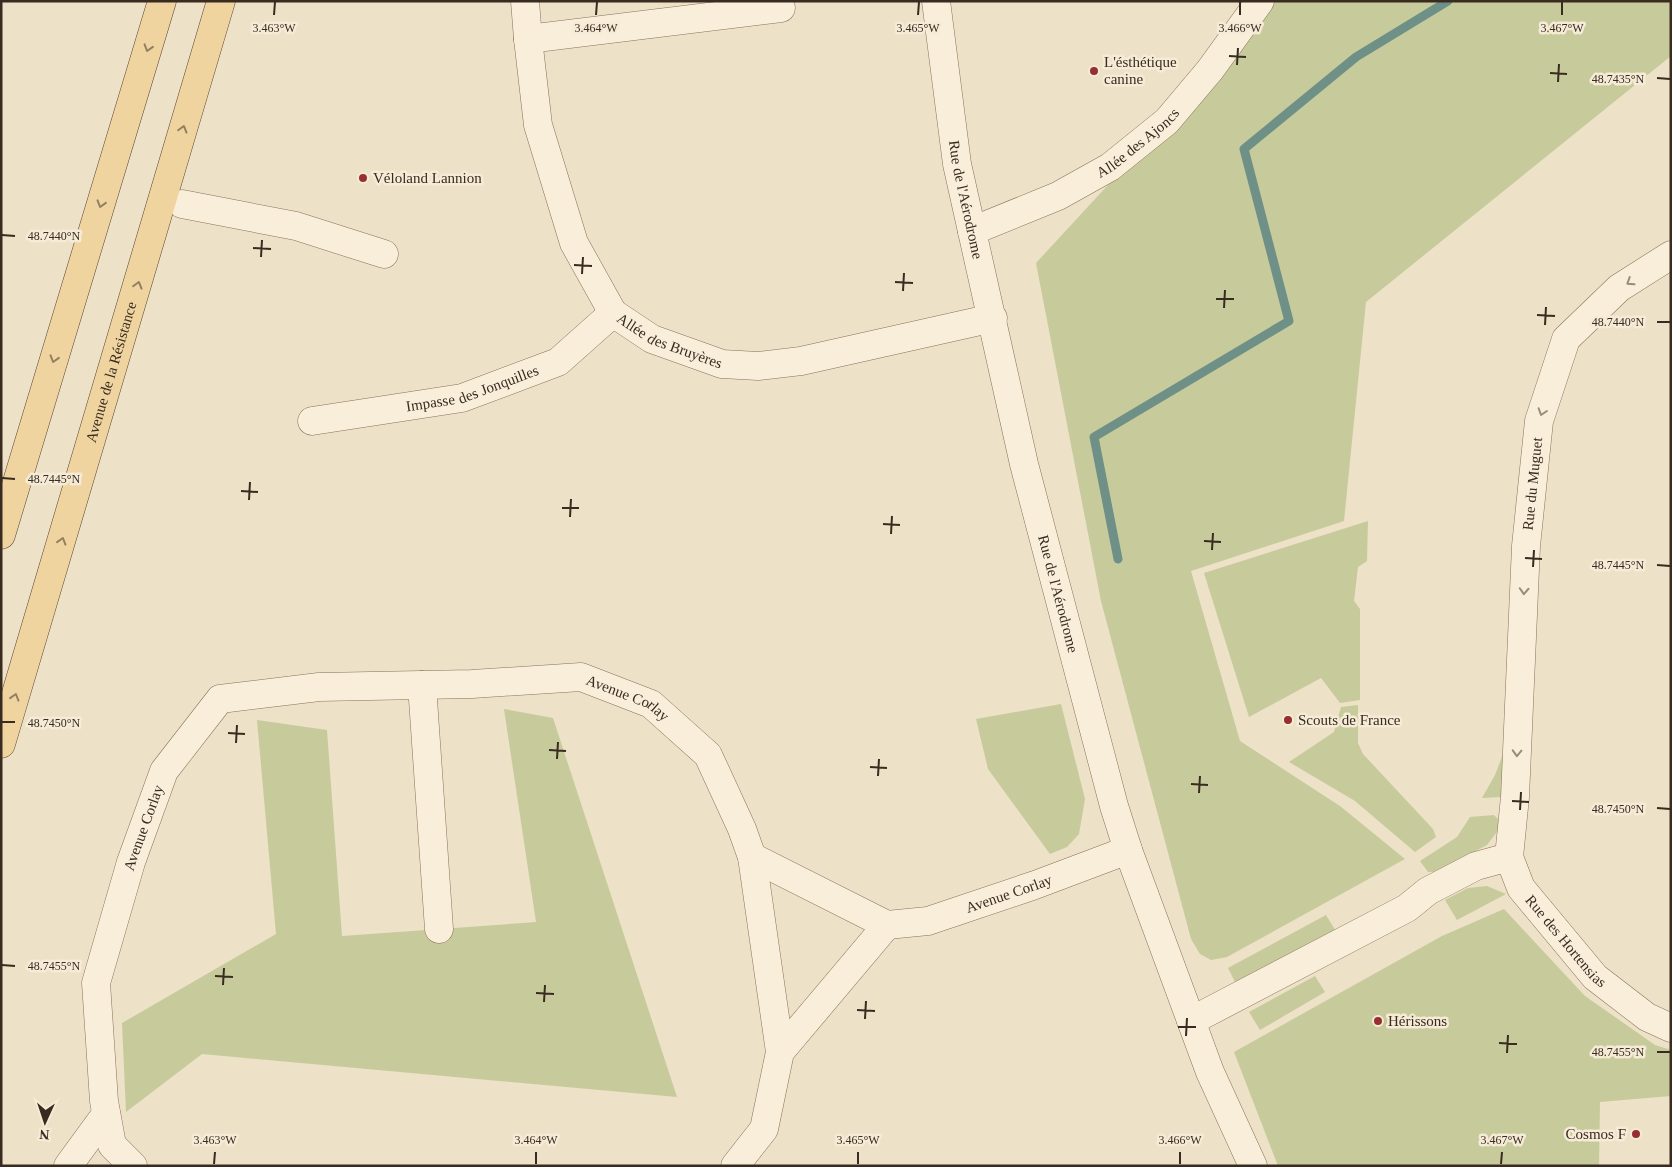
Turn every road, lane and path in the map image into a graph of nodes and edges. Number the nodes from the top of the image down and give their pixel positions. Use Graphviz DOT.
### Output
graph roads {
  1 [pos="162,1"];
  2 [pos="221,1"];
  3 [pos="525,1"];
  4 [pos="936,1"];
  5 [pos="1260,1"];
  6 [pos="781,8"];
  7 [pos="528,40"];
  8 [pos="182,204"];
  9 [pos="972,231"];
  10 [pos="384,254"];
  11 [pos="1671,255"];
  12 [pos="613,313"];
  13 [pos="992,318"];
  14 [pos="312,422"];
  15 [pos="8,491"];
  16 [pos="1,535"];
  17 [pos="422,685"];
  18 [pos="1,744"];
  19 [pos="1128,850"];
  20 [pos="752,857"];
  21 [pos="1509,857"];
  22 [pos="887,925"];
  23 [pos="439,929"];
  24 [pos="1191,1021"];
  25 [pos="1671,1028"];
  26 [pos="780,1052"];
  27 [pos="106,1114"];
  28 [pos="68,1166"];
  29 [pos="132,1166"];
  30 [pos="735,1166"];
  31 [pos="1253,1166"];
  1 -- 15 [label="main road, one-way"];
  18 -- 2 [label="main road, Avenue de la Résistance, one-way"];
  3 -- 7 [label="street, Allée des Bruyères"];
  4 -- 9 [label="street, Rue de l'Aérodrome"];
  5 -- 9 [label="street, Allée des Ajoncs"];
  6 -- 7 [label="street"];
  7 -- 12 [label="street, Allée des Bruyères"];
  8 -- 10 [label="street"];
  9 -- 13 [label="street, Rue de l'Aérodrome"];
  11 -- 21 [label="street, Rue du Muguet, one-way"];
  12 -- 13 [label="street, Allée des Bruyères"];
  12 -- 14 [label="street, Impasse des Jonquilles"];
  13 -- 19 [label="street, Rue de l'Aérodrome"];
  15 -- 16 [label="main road"];
  17 -- 20 [label="street, Avenue Corlay"];
  17 -- 23 [label="street"];
  17 -- 27 [label="street, Avenue Corlay"];
  19 -- 22 [label="street, Avenue Corlay"];
  19 -- 24 [label="street, Rue de l'Aérodrome"];
  20 -- 22 [label="street"];
  20 -- 26 [label="street, Avenue Corlay"];
  21 -- 24 [label="street"];
  21 -- 25 [label="street, Rue des Hortensias"];
  22 -- 26 [label="street, Avenue Corlay"];
  24 -- 31 [label="street, Rue de l'Aérodrome"];
  26 -- 30 [label="street, Avenue Corlay"];
  27 -- 28 [label="street"];
  27 -- 29 [label="street, Avenue Corlay"];
}
